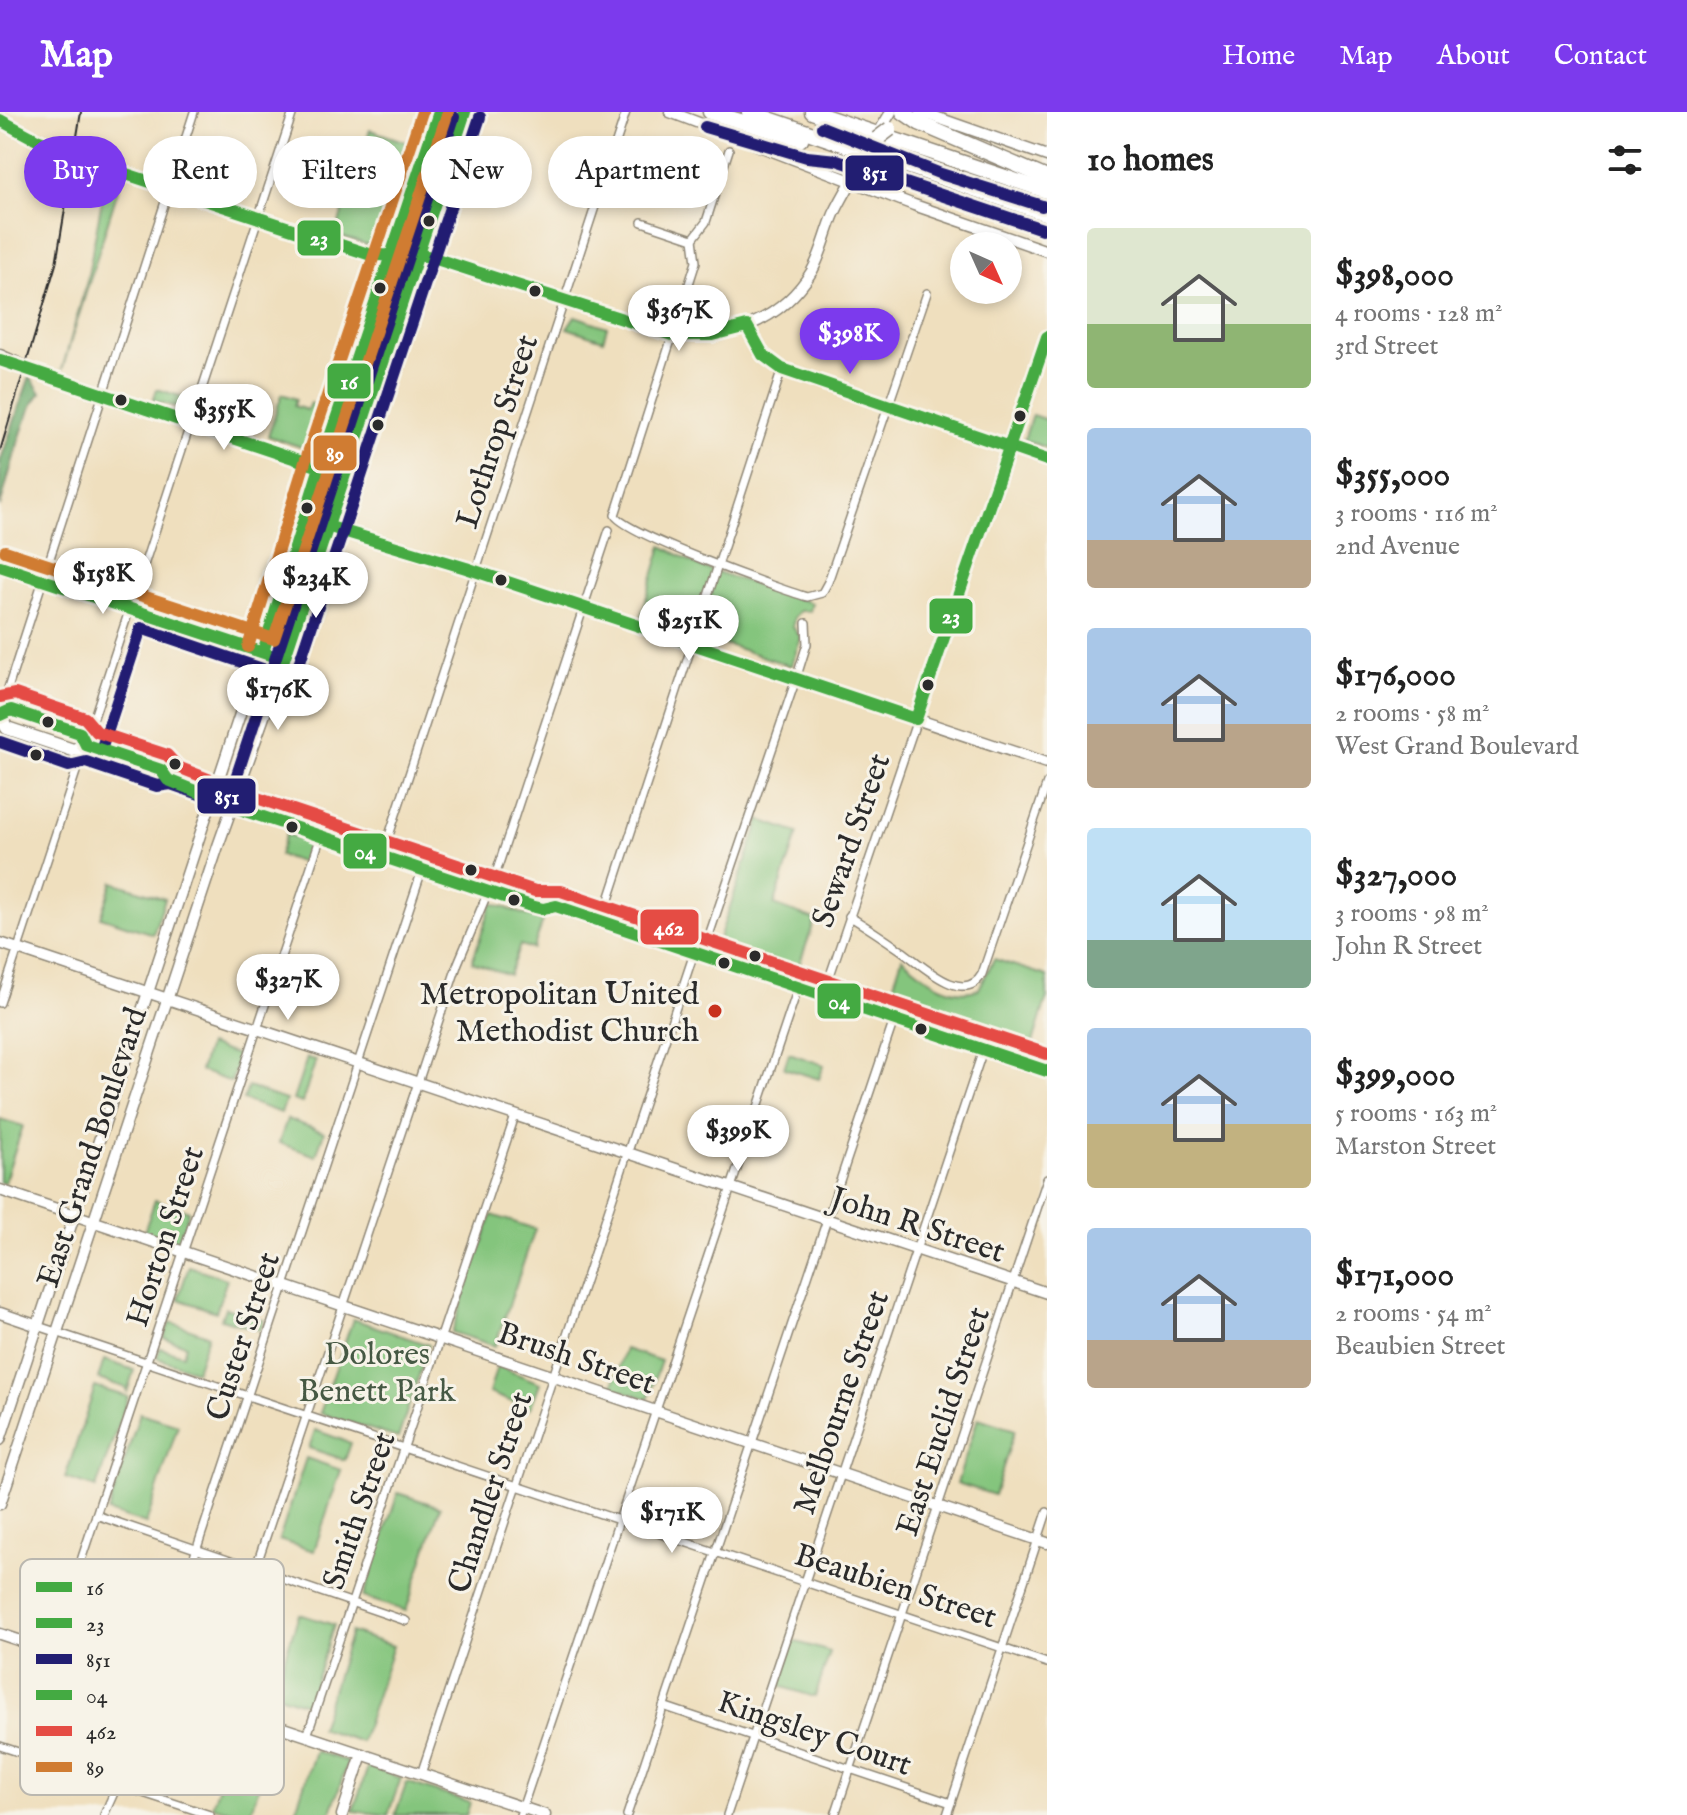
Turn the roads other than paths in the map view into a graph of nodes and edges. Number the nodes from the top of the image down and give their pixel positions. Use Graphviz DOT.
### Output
graph roads {
  1 [pos="194,112"];
  2 [pos="293,112"];
  3 [pos="439,112"];
  4 [pos="465,112"];
  5 [pos="626,112"];
  6 [pos="670,112"];
  7 [pos="710,112"];
  8 [pos="749,112"];
  9 [pos="812,112"];
  10 [pos="828,112"];
  11 [pos="891,112"];
  12 [pos="903,112"];
  13 [pos="920,118"];
  14 [pos="0,120"];
  15 [pos="883,132"];
  16 [pos="186,136"];
  17 [pos="457,136"];
  18 [pos="840,144"];
  19 [pos="729,150"];
  20 [pos="1047,156"];
  21 [pos="947,159"];
  22 [pos="1047,178"];
  23 [pos="143,179"];
  24 [pos="851,182"];
  25 [pos="1047,191"];
  26 [pos="412,197"];
  27 [pos="421,207"];
  28 [pos="163,208"];
  29 [pos="231,208"];
  30 [pos="434,208"];
  31 [pos="1047,214"];
  32 [pos="258,217"];
  33 [pos="642,222"];
  34 [pos="693,239"];
  35 [pos="1047,251"];
  36 [pos="419,255"];
  37 [pos="393,257"];
  38 [pos="927,293"];
  39 [pos="564,300"];
  40 [pos="374,311"];
  41 [pos="398,319"];
  42 [pos="747,326"];
  43 [pos="672,335"];
  44 [pos="1047,337"];
  45 [pos="2,358"];
  46 [pos="782,369"];
  47 [pos="347,388"];
  48 [pos="103,393"];
  49 [pos="373,396"];
  50 [pos="889,407"];
  51 [pos="191,423"];
  52 [pos="1009,447"];
  53 [pos="1047,460"];
  54 [pos="320,467"];
  55 [pos="346,476"];
  56 [pos="304,519"];
  57 [pos="330,527"];
  58 [pos="609,530"];
  59 [pos="0,566"];
  60 [pos="718,567"];
  61 [pos="476,572"];
  62 [pos="42,578"];
  63 [pos="276,607"];
  64 [pos="131,608"];
  65 [pos="583,608"];
  66 [pos="300,614"];
  67 [pos="806,623"];
  68 [pos="692,645"];
  69 [pos="263,652"];
  70 [pos="284,659"];
  71 [pos="796,679"];
  72 [pos="247,700"];
  73 [pos="268,706"];
  74 [pos="0,715"];
  75 [pos="916,719"];
  76 [pos="86,745"];
  77 [pos="230,751"];
  78 [pos="251,760"];
  79 [pos="1047,763"];
  80 [pos="161,770"];
  81 [pos="1047,783"];
  82 [pos="218,784"];
  83 [pos="239,793"];
  84 [pos="213,800"];
  85 [pos="234,807"];
  86 [pos="206,819"];
  87 [pos="225,827"];
  88 [pos="321,836"];
  89 [pos="387,843"];
  90 [pos="382,857"];
  91 [pos="422,870"];
  92 [pos="494,878"];
  93 [pos="488,892"];
  94 [pos="556,906"];
  95 [pos="849,916"];
  96 [pos="602,921"];
  97 [pos="0,943"];
  98 [pos="18,949"];
  99 [pos="698,954"];
  100 [pos="156,968"];
  101 [pos="174,981"];
  102 [pos="798,988"];
  103 [pos="148,993"];
  104 [pos="823,996"];
  105 [pos="168,1000"];
  106 [pos="0,1003"];
  107 [pos="894,1020"];
  108 [pos="258,1030"];
  109 [pos="983,1050"];
  110 [pos="358,1063"];
  111 [pos="122,1071"];
  112 [pos="1047,1071"];
  113 [pos="418,1084"];
  114 [pos="139,1085"];
  115 [pos="515,1116"];
  116 [pos="99,1141"];
  117 [pos="119,1148"];
  118 [pos="627,1154"];
  119 [pos="1047,1179"];
  120 [pos="731,1189"];
  121 [pos="0,1190"];
  122 [pos="75,1215"];
  123 [pos="826,1221"];
  124 [pos="94,1222"];
  125 [pos="917,1250"];
  126 [pos="184,1252"];
  127 [pos="1013,1282"];
  128 [pos="284,1286"];
  129 [pos="1047,1293"];
  130 [pos="344,1306"];
  131 [pos="0,1313"];
  132 [pos="38,1326"];
  133 [pos="57,1332"];
  134 [pos="440,1339"];
  135 [pos="147,1362"];
  136 [pos="553,1376"];
  137 [pos="247,1396"];
  138 [pos="656,1411"];
  139 [pos="307,1416"];
  140 [pos="0,1440"];
  141 [pos="751,1443"];
  142 [pos="404,1449"];
  143 [pos="842,1472"];
  144 [pos="3,1484"];
  145 [pos="516,1487"];
  146 [pos="0,1504"];
  147 [pos="940,1507"];
  148 [pos="1047,1512"];
  149 [pos="96,1515"];
  150 [pos="619,1521"];
  151 [pos="1042,1542"];
  152 [pos="196,1549"];
  153 [pos="714,1553"];
  154 [pos="81,1559"];
  155 [pos="193,1559"];
  156 [pos="226,1559"];
  157 [pos="259,1559"];
  158 [pos="284,1579"];
  159 [pos="805,1583"];
  160 [pos="352,1602"];
  161 [pos="902,1615"];
  162 [pos="406,1621"];
  163 [pos="0,1634"];
  164 [pos="20,1641"];
  165 [pos="1002,1648"];
  166 [pos="1047,1663"];
  167 [pos="663,1706"];
  168 [pos="284,1728"];
  169 [pos="307,1736"];
  170 [pos="754,1736"];
  171 [pos="0,1746"];
  172 [pos="20,1753"];
  173 [pos="362,1754"];
  174 [pos="849,1769"];
  175 [pos="421,1774"];
  176 [pos="112,1795"];
  177 [pos="149,1795"];
  178 [pos="951,1803"];
  179 [pos="522,1811"];
  180 [pos="104,1815"];
  181 [pos="210,1815"];
  182 [pos="342,1815"];
  183 [pos="545,1815"];
  184 [pos="627,1815"];
  185 [pos="727,1815"];
  186 [pos="835,1815"];
  187 [pos="947,1815"];
  1 -- 16 [label="street"];
  2 -- 32 [label="street"];
  3 -- 26 [label="street, East Grand Boulevard"];
  4 -- 17 [label="street, East Grand Boulevard"];
  5 -- 39 [label="street, Lothrop Street"];
  6 -- 24 [label="street"];
  7 -- 18 [label="highway"];
  8 -- 18 [label="highway"];
  9 -- 21 [label="highway"];
  10 -- 21 [label="highway"];
  11 -- 15 [label="street"];
  12 -- 13 [label="highway"];
  13 -- 15 [label="highway"];
  13 -- 20 [label="street"];
  13 -- 22 [label="highway"];
  14 -- 23 [label="street"];
  15 -- 24 [label="street, bridge"];
  18 -- 31 [label="highway"];
  19 -- 34 [label="street"];
  21 -- 25 [label="highway"];
  24 -- 35 [label="street"];
  24 -- 42 [label="street"];
  26 -- 27 [label="street"];
  26 -- 37 [label="street, East Grand Boulevard"];
  28 -- 48 [label="street"];
  29 -- 32 [label="street"];
  30 -- 36 [label="street, East Grand Boulevard"];
  32 -- 37 [label="street"];
  32 -- 51 [label="street"];
  33 -- 34 [label="street"];
  34 -- 43 [label="street"];
  36 -- 37 [label="street"];
  36 -- 39 [label="street"];
  36 -- 41 [label="street, East Grand Boulevard"];
  37 -- 40 [label="street, East Grand Boulevard"];
  38 -- 50 [label="street"];
  39 -- 43 [label="street"];
  39 -- 61 [label="street, Lothrop Street"];
  40 -- 41 [label="street"];
  40 -- 47 [label="street, East Grand Boulevard"];
  41 -- 49 [label="street, East Grand Boulevard"];
  42 -- 43 [label="street"];
  42 -- 46 [label="street"];
  43 -- 60 [label="street"];
  44 -- 52 [label="street, Seward Street"];
  45 -- 48 [label="street"];
  46 -- 50 [label="street"];
  46 -- 60 [label="street"];
  47 -- 49 [label="street"];
  47 -- 54 [label="street, East Grand Boulevard"];
  48 -- 51 [label="street"];
  48 -- 62 [label="street"];
  49 -- 55 [label="street, East Grand Boulevard"];
  50 -- 52 [label="street"];
  50 -- 60 [label="street"];
  51 -- 54 [label="street"];
  51 -- 64 [label="street"];
  52 -- 53 [label="street"];
  52 -- 75 [label="street, Seward Street"];
  54 -- 55 [label="street"];
  54 -- 56 [label="street, East Grand Boulevard"];
  54 -- 57 [label="street"];
  55 -- 57 [label="street, East Grand Boulevard"];
  56 -- 57 [label="street"];
  56 -- 63 [label="street, East Grand Boulevard"];
  57 -- 61 [label="street"];
  57 -- 66 [label="street, East Grand Boulevard"];
  58 -- 65 [label="street"];
  59 -- 62 [label="street"];
  60 -- 68 [label="street"];
  61 -- 65 [label="street"];
  61 -- 89 [label="street, Lothrop Street"];
  62 -- 64 [label="street"];
  62 -- 74 [label="street"];
  63 -- 66 [label="street"];
  63 -- 69 [label="street, East Grand Boulevard"];
  64 -- 69 [label="street"];
  64 -- 76 [label="street"];
  65 -- 68 [label="street"];
  65 -- 92 [label="street"];
  66 -- 70 [label="street, East Grand Boulevard"];
  67 -- 71 [label="street, Chandler Street"];
  68 -- 71 [label="street"];
  68 -- 96 [label="street"];
  69 -- 70 [label="street"];
  69 -- 72 [label="street, East Grand Boulevard"];
  70 -- 73 [label="street, East Grand Boulevard"];
  71 -- 75 [label="street"];
  71 -- 99 [label="street, Chandler Street"];
  72 -- 73 [label="street"];
  72 -- 77 [label="street, East Grand Boulevard"];
  73 -- 78 [label="street, East Grand Boulevard"];
  74 -- 76 [label="main road"];
  74 -- 76 [label="main road"];
  75 -- 79 [label="street"];
  75 -- 95 [label="street, Seward Street"];
  76 -- 80 [label="main road"];
  76 -- 98 [label="street"];
  77 -- 78 [label="street"];
  77 -- 82 [label="street, East Grand Boulevard"];
  78 -- 83 [label="street, East Grand Boulevard"];
  80 -- 82 [label="main road"];
  80 -- 84 [label="main road"];
  81 -- 95 [label="street"];
  82 -- 83 [label="main road"];
  82 -- 84 [label="street, East Grand Boulevard"];
  83 -- 85 [label="street, East Grand Boulevard"];
  83 -- 89 [label="main road"];
  84 -- 85 [label="main road"];
  84 -- 86 [label="street, East Grand Boulevard"];
  85 -- 87 [label="street, East Grand Boulevard"];
  85 -- 88 [label="main road"];
  86 -- 87 [label="street"];
  86 -- 100 [label="street, East Grand Boulevard"];
  87 -- 101 [label="street, East Grand Boulevard"];
  88 -- 90 [label="main road"];
  88 -- 108 [label="street, Horton Street"];
  89 -- 90 [label="street, Lothrop Street"];
  89 -- 92 [label="main road"];
  90 -- 91 [label="main road"];
  91 -- 93 [label="main road"];
  91 -- 110 [label="street, Custer Street"];
  92 -- 93 [label="street"];
  92 -- 94 [label="main road"];
  93 -- 94 [label="main road"];
  93 -- 113 [label="street"];
  94 -- 96 [label="main road"];
  95 -- 104 [label="street, Seward Street"];
  96 -- 99 [label="main road"];
  97 -- 98 [label="street, John R Street"];
  98 -- 103 [label="street, John R Street"];
  98 -- 106 [label="street"];
  99 -- 102 [label="main road"];
  99 -- 118 [label="street, Chandler Street"];
  100 -- 101 [label="street"];
  100 -- 103 [label="street, East Grand Boulevard"];
  101 -- 105 [label="street, East Grand Boulevard"];
  102 -- 104 [label="main road"];
  102 -- 120 [label="street"];
  103 -- 105 [label="street, John R Street"];
  103 -- 111 [label="street, East Grand Boulevard"];
  104 -- 107 [label="main road"];
  105 -- 108 [label="street, John R Street"];
  105 -- 114 [label="street, East Grand Boulevard"];
  107 -- 109 [label="main road"];
  107 -- 123 [label="street"];
  108 -- 110 [label="street, John R Street"];
  108 -- 126 [label="street, Horton Street"];
  109 -- 112 [label="main road"];
  109 -- 125 [label="street, Melbourne Street"];
  110 -- 113 [label="street, John R Street"];
  110 -- 128 [label="street, Custer Street"];
  111 -- 114 [label="street"];
  111 -- 116 [label="street, East Grand Boulevard"];
  113 -- 115 [label="street, John R Street"];
  113 -- 130 [label="street"];
  114 -- 117 [label="street, East Grand Boulevard"];
  115 -- 118 [label="street, John R Street"];
  115 -- 134 [label="street, Smith Street"];
  116 -- 117 [label="street"];
  116 -- 122 [label="street, East Grand Boulevard"];
  117 -- 124 [label="street, East Grand Boulevard"];
  118 -- 120 [label="street, John R Street"];
  118 -- 136 [label="street, Chandler Street"];
  119 -- 127 [label="street, East Euclid Street"];
  120 -- 123 [label="street, John R Street"];
  120 -- 138 [label="street"];
  121 -- 122 [label="street, Brush Street"];
  122 -- 124 [label="street, Brush Street"];
  122 -- 132 [label="street, East Grand Boulevard"];
  123 -- 125 [label="street, John R Street"];
  123 -- 141 [label="street"];
  124 -- 126 [label="street, Brush Street"];
  124 -- 133 [label="street, East Grand Boulevard"];
  125 -- 127 [label="street, John R Street"];
  125 -- 143 [label="street, Melbourne Street"];
  126 -- 128 [label="street, Brush Street"];
  126 -- 135 [label="street, Horton Street"];
  127 -- 129 [label="street, John R Street"];
  127 -- 147 [label="street, East Euclid Street"];
  128 -- 130 [label="street, Brush Street"];
  128 -- 137 [label="street, Custer Street"];
  130 -- 134 [label="street, Brush Street"];
  130 -- 139 [label="street"];
  131 -- 132 [label="street, Beaubien Street"];
  132 -- 133 [label="street, Beaubien Street"];
  132 -- 140 [label="street, East Grand Boulevard"];
  133 -- 135 [label="street, Beaubien Street"];
  133 -- 144 [label="street, East Grand Boulevard"];
  134 -- 136 [label="street, Brush Street"];
  134 -- 142 [label="street, Smith Street"];
  135 -- 137 [label="street, Beaubien Street"];
  135 -- 149 [label="street, Horton Street"];
  136 -- 138 [label="street, Brush Street"];
  136 -- 145 [label="street, Chandler Street"];
  137 -- 139 [label="street, Beaubien Street"];
  137 -- 152 [label="street, Custer Street"];
  138 -- 141 [label="street, Brush Street"];
  138 -- 150 [label="street"];
  139 -- 142 [label="street, Beaubien Street"];
  139 -- 157 [label="street"];
  141 -- 143 [label="street, Brush Street"];
  141 -- 153 [label="street"];
  142 -- 145 [label="street, Beaubien Street"];
  142 -- 160 [label="street, Smith Street"];
  143 -- 147 [label="street, Brush Street"];
  143 -- 159 [label="street, Melbourne Street"];
  144 -- 146 [label="street, East Grand Boulevard"];
  145 -- 150 [label="street, Beaubien Street"];
  145 -- 175 [label="street, Chandler Street"];
  147 -- 151 [label="street, Brush Street"];
  147 -- 161 [label="street, East Euclid Street"];
  148 -- 151 [label="street"];
  149 -- 152 [label="street"];
  149 -- 154 [label="street, Horton Street"];
  150 -- 153 [label="street, Beaubien Street"];
  150 -- 179 [label="street"];
  151 -- 165 [label="street"];
  152 -- 155 [label="street, Custer Street"];
  152 -- 156 [label="street"];
  153 -- 159 [label="street, Beaubien Street"];
  153 -- 167 [label="street"];
  158 -- 160 [label="street"];
  159 -- 161 [label="street, Beaubien Street"];
  159 -- 170 [label="street, Melbourne Street"];
  160 -- 162 [label="street"];
  160 -- 169 [label="street, Smith Street"];
  161 -- 165 [label="street, Beaubien Street"];
  161 -- 174 [label="street, East Euclid Street"];
  163 -- 164 [label="street"];
  165 -- 166 [label="street, Beaubien Street"];
  165 -- 178 [label="street"];
  167 -- 170 [label="street, Kingsley Court"];
  167 -- 184 [label="street"];
  168 -- 169 [label="street"];
  169 -- 173 [label="street"];
  170 -- 174 [label="street, Kingsley Court"];
  170 -- 185 [label="street, Melbourne Street"];
  171 -- 172 [label="street"];
  173 -- 175 [label="street"];
  173 -- 182 [label="street"];
  174 -- 178 [label="street, Kingsley Court"];
  174 -- 186 [label="street, East Euclid Street"];
  175 -- 179 [label="street"];
  176 -- 180 [label="street, Custer Street"];
  177 -- 181 [label="street"];
  178 -- 187 [label="street"];
  179 -- 183 [label="street"];
}
